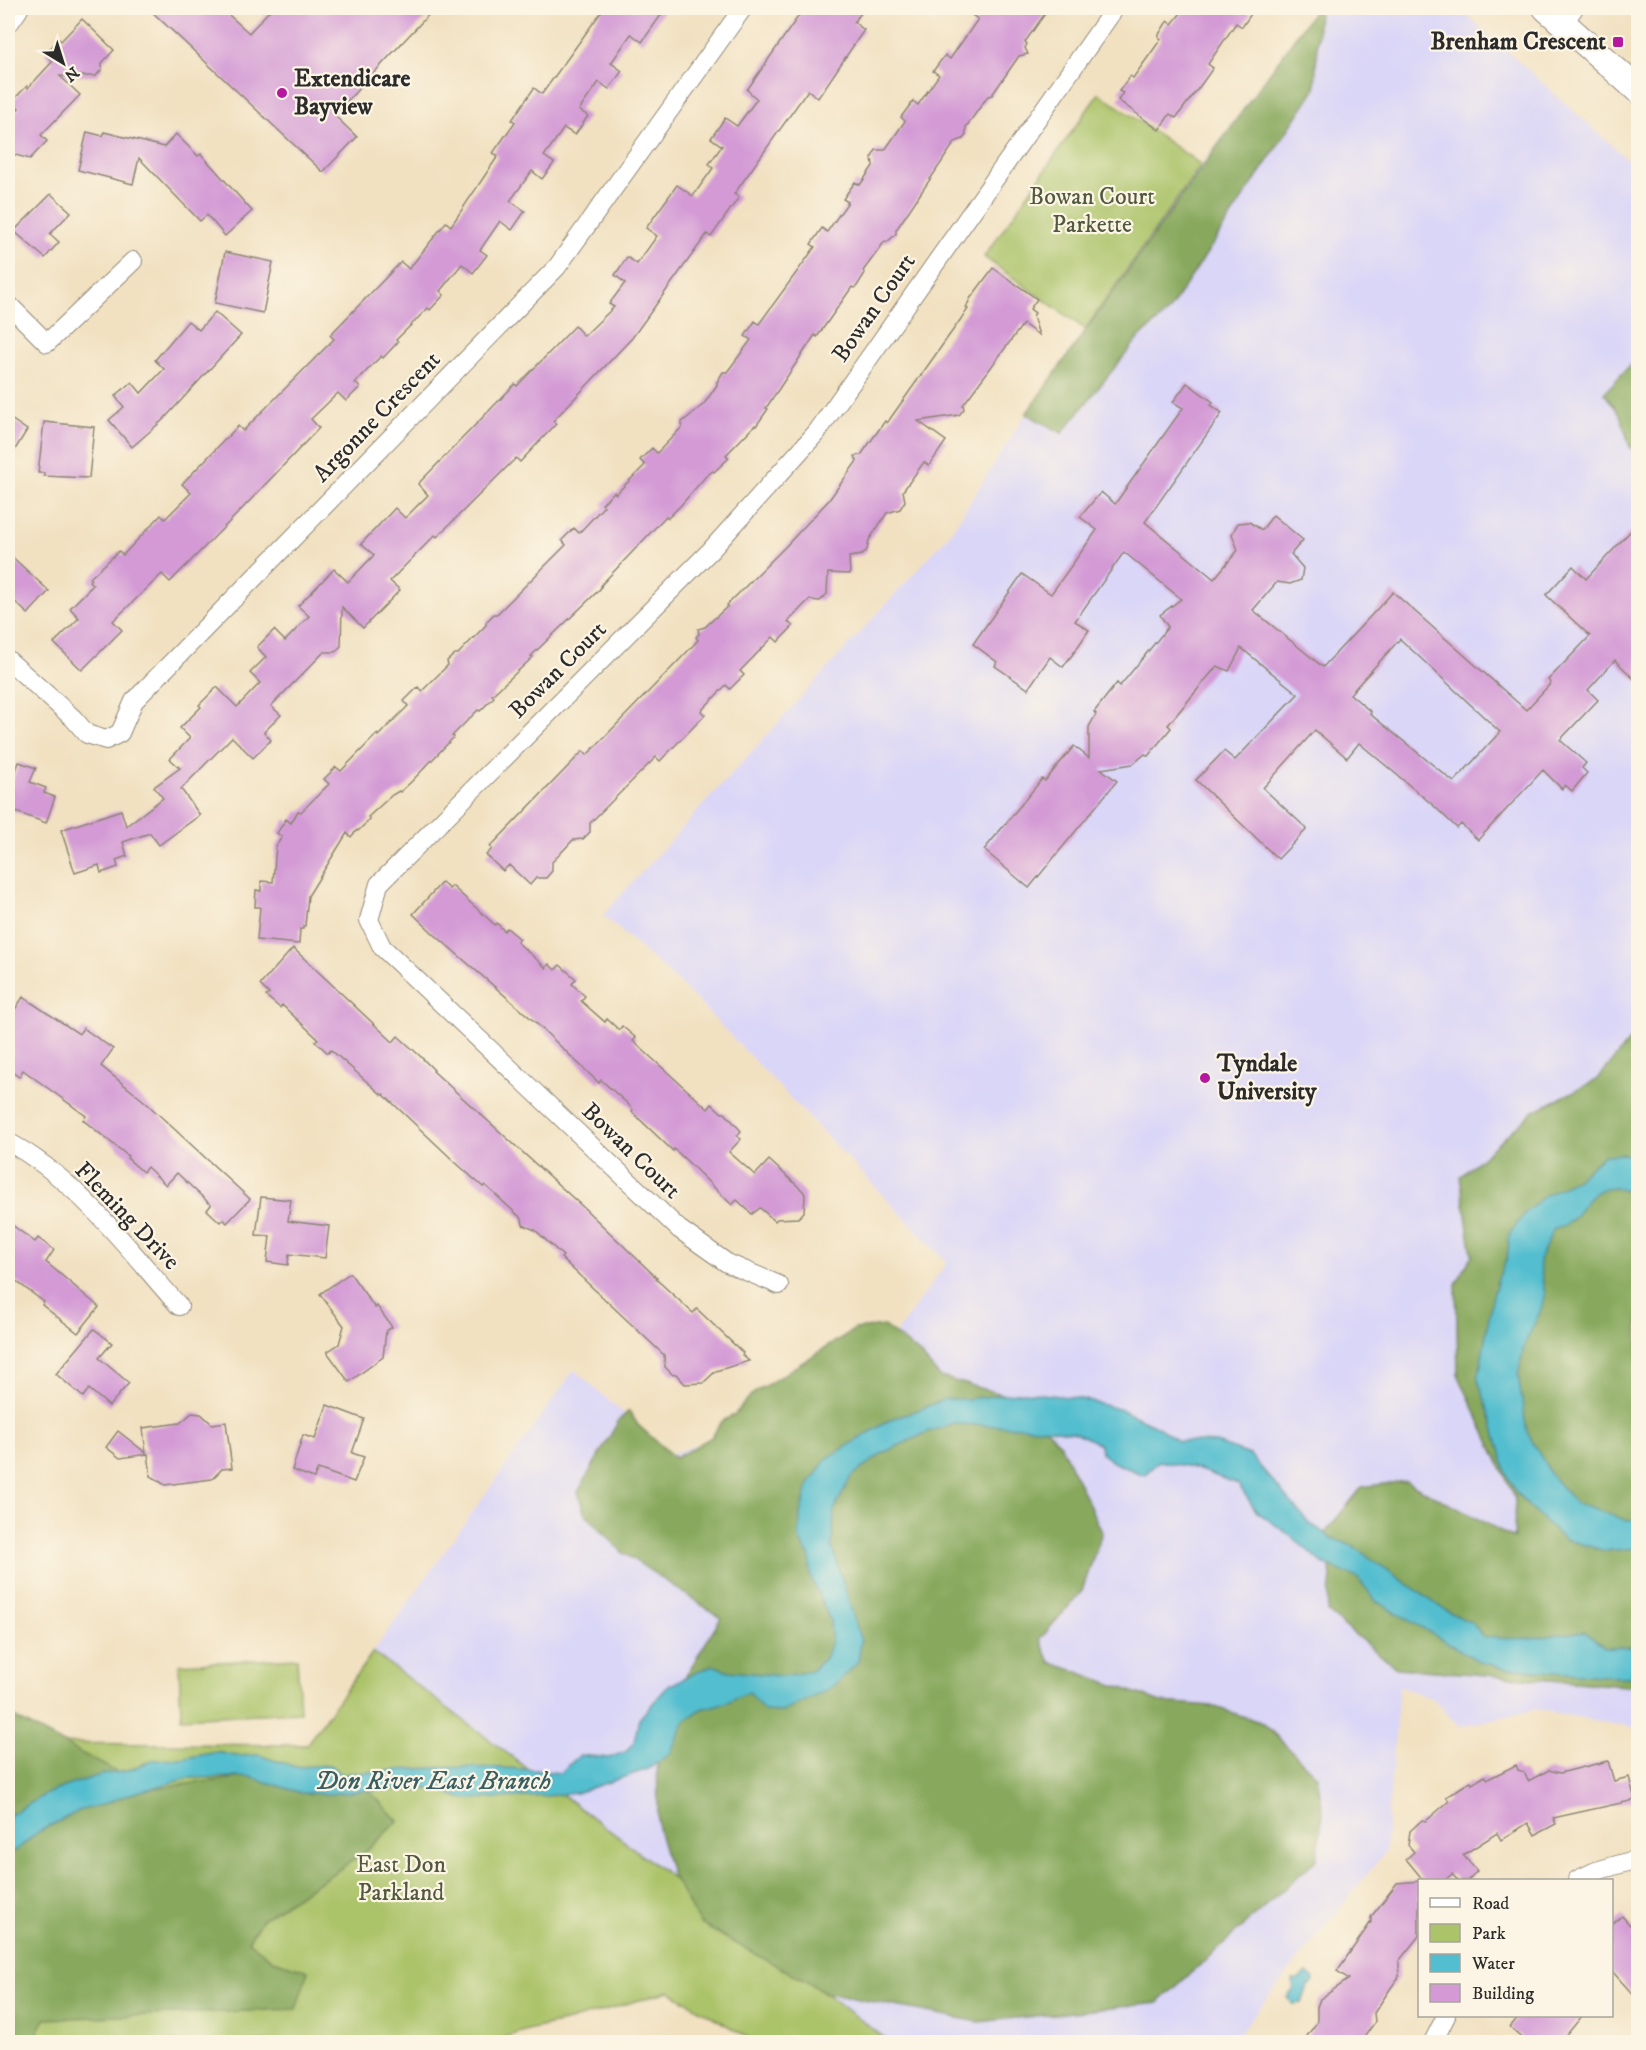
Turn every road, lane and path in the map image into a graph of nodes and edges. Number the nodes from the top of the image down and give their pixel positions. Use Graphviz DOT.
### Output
graph roads {
  1 [pos="15,8"];
  2 [pos="743,8"];
  3 [pos="1115,8"];
  4 [pos="1562,13"];
  5 [pos="8,18"];
  6 [pos="1638,90"];
  7 [pos="133,261"];
  8 [pos="8,304"];
  9 [pos="8,660"];
  10 [pos="8,1142"];
  11 [pos="779,1285"];
  12 [pos="179,1306"];
  13 [pos="1638,1859"];
  14 [pos="1580,1879"];
  15 [pos="1446,2017"];
  16 [pos="1433,2043"];
  1 -- 5 [label="main road"];
  2 -- 9 [label="street, Argonne Crescent"];
  3 -- 11 [label="street, Bowan Court"];
  4 -- 6 [label="main road"];
  7 -- 8 [label="street"];
  10 -- 12 [label="street, Fleming Drive"];
  13 -- 14 [label="street"];
  15 -- 16 [label="street"];
}
